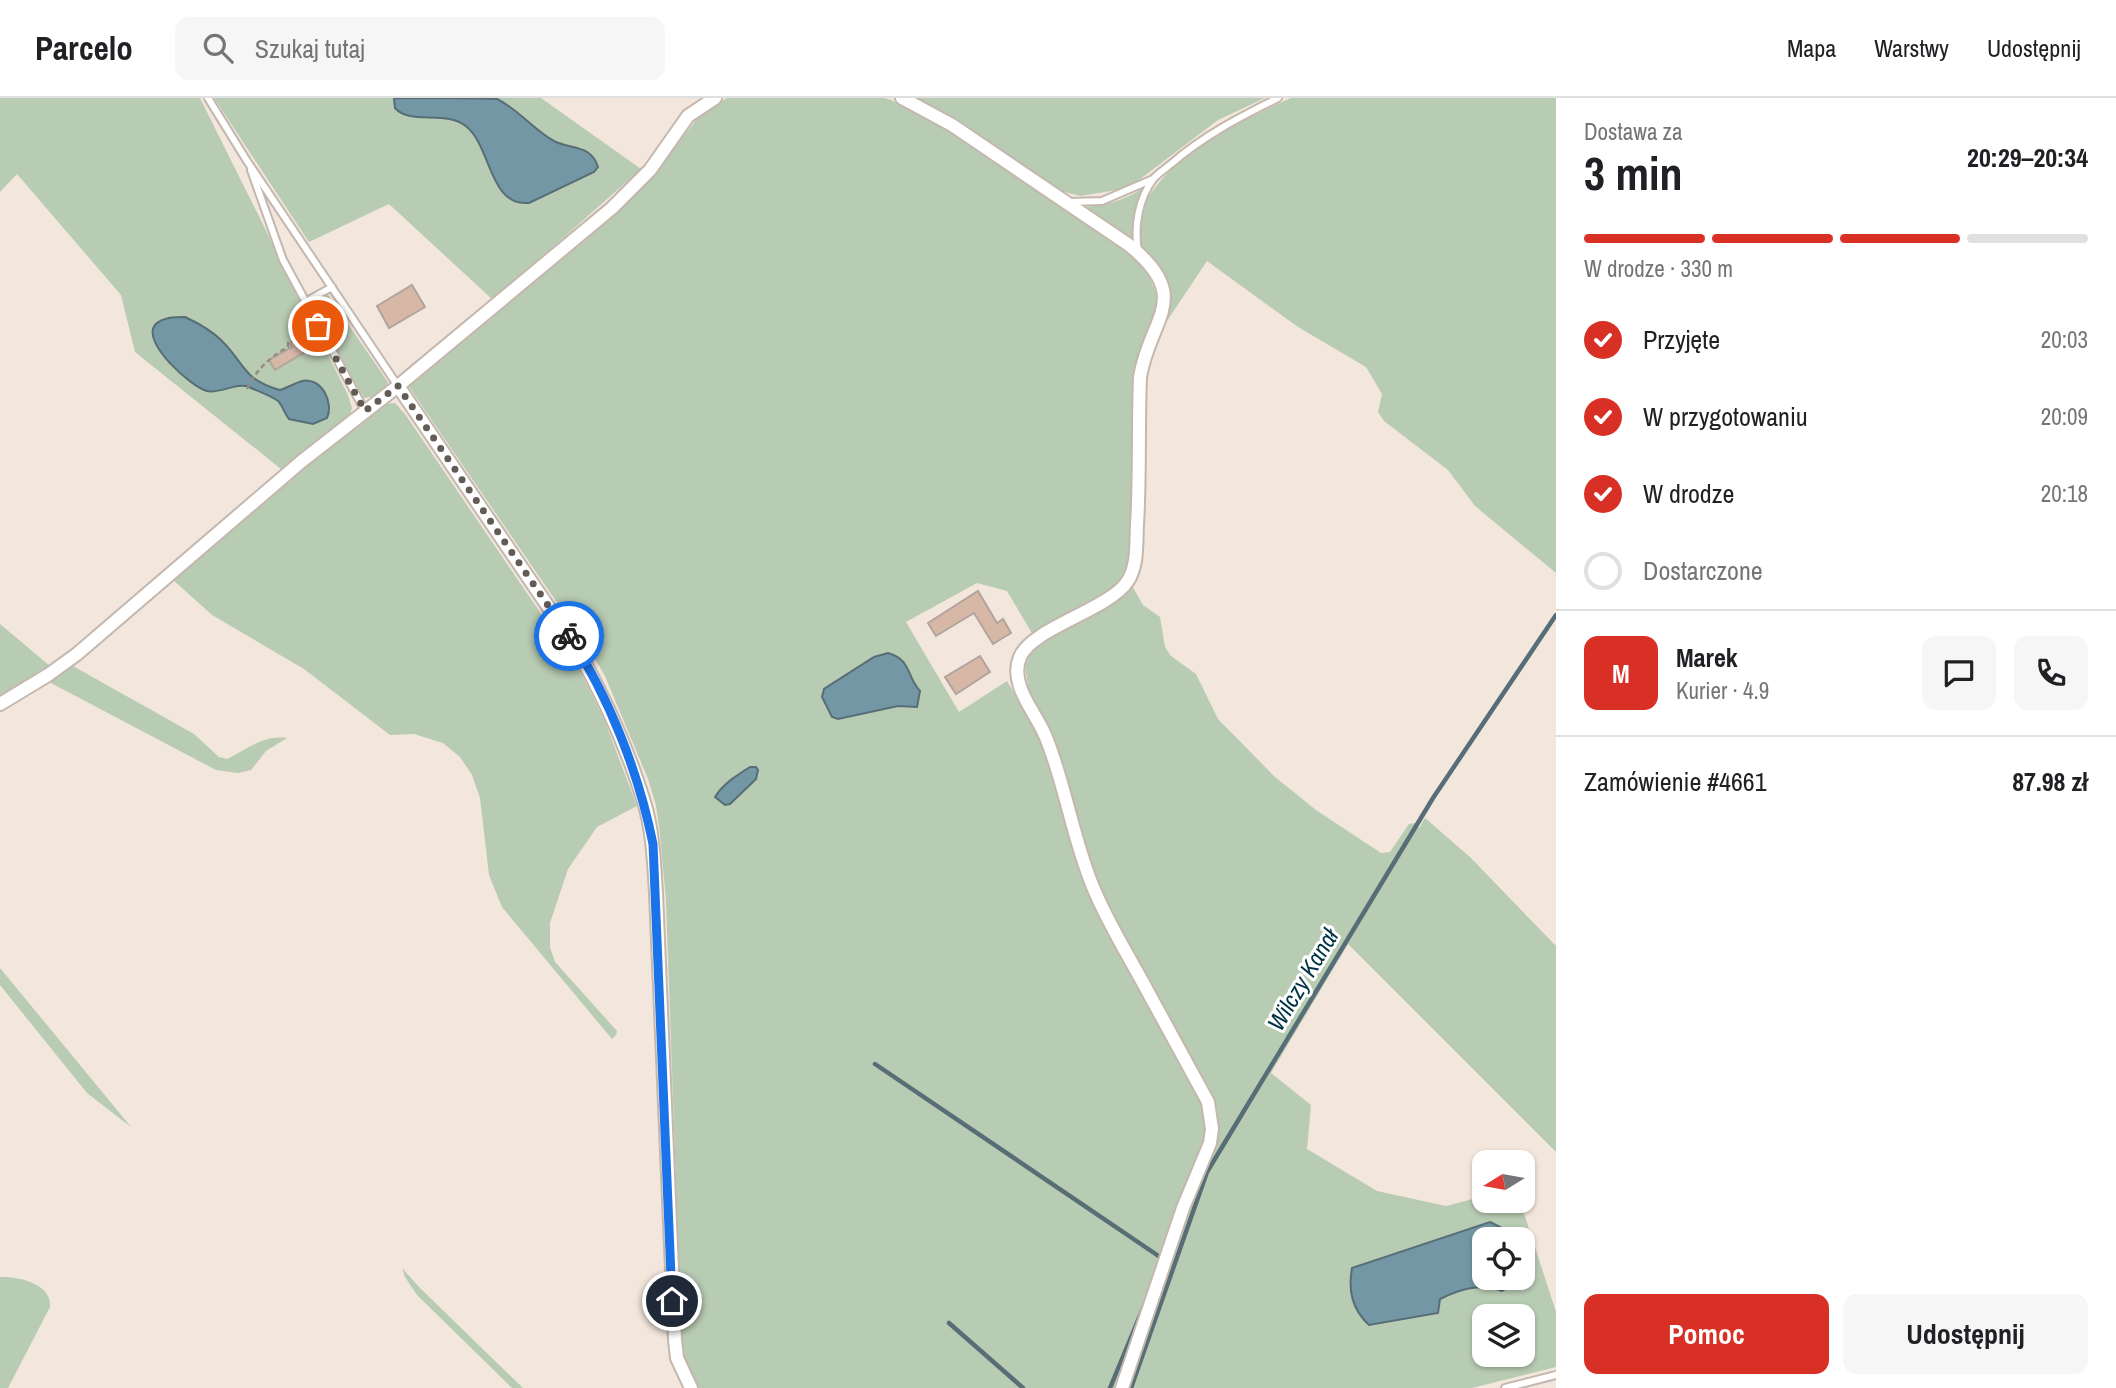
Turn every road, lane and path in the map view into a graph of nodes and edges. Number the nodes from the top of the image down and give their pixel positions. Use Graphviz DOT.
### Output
graph roads {
  1 [pos="208,98"];
  2 [pos="715,98"];
  3 [pos="902,98"];
  4 [pos="1278,98"];
  5 [pos="247,161"];
  6 [pos="1154,178"];
  7 [pos="1064,201"];
  8 [pos="1138,253"];
  9 [pos="332,286"];
  10 [pos="305,302"];
  11 [pos="318,326"];
  12 [pos="398,386"];
  13 [pos="247,389"];
  14 [pos="365,411"];
  15 [pos="0,704"];
  16 [pos="1556,1375"];
  17 [pos="1541,1379"];
  18 [pos="691,1388"];
  19 [pos="1122,1388"];
  20 [pos="1505,1388"];
  21 [pos="1543,1388"];
  1 -- 5 [label="lane"];
  2 -- 12 [label="street"];
  3 -- 7 [label="street"];
  4 -- 6 [label="lane"];
  5 -- 9 [label="lane"];
  5 -- 10 [label="lane"];
  6 -- 7 [label="lane"];
  6 -- 8 [label="lane"];
  7 -- 8 [label="street"];
  8 -- 19 [label="street"];
  9 -- 10 [label="lane"];
  9 -- 12 [label="lane"];
  10 -- 11 [label="lane"];
  11 -- 13 [label="path"];
  11 -- 14 [label="lane"];
  12 -- 14 [label="street"];
  12 -- 18 [label="street"];
  14 -- 15 [label="street"];
  16 -- 17 [label="lane"];
  17 -- 20 [label="lane"];
  17 -- 21 [label="lane"];
}
